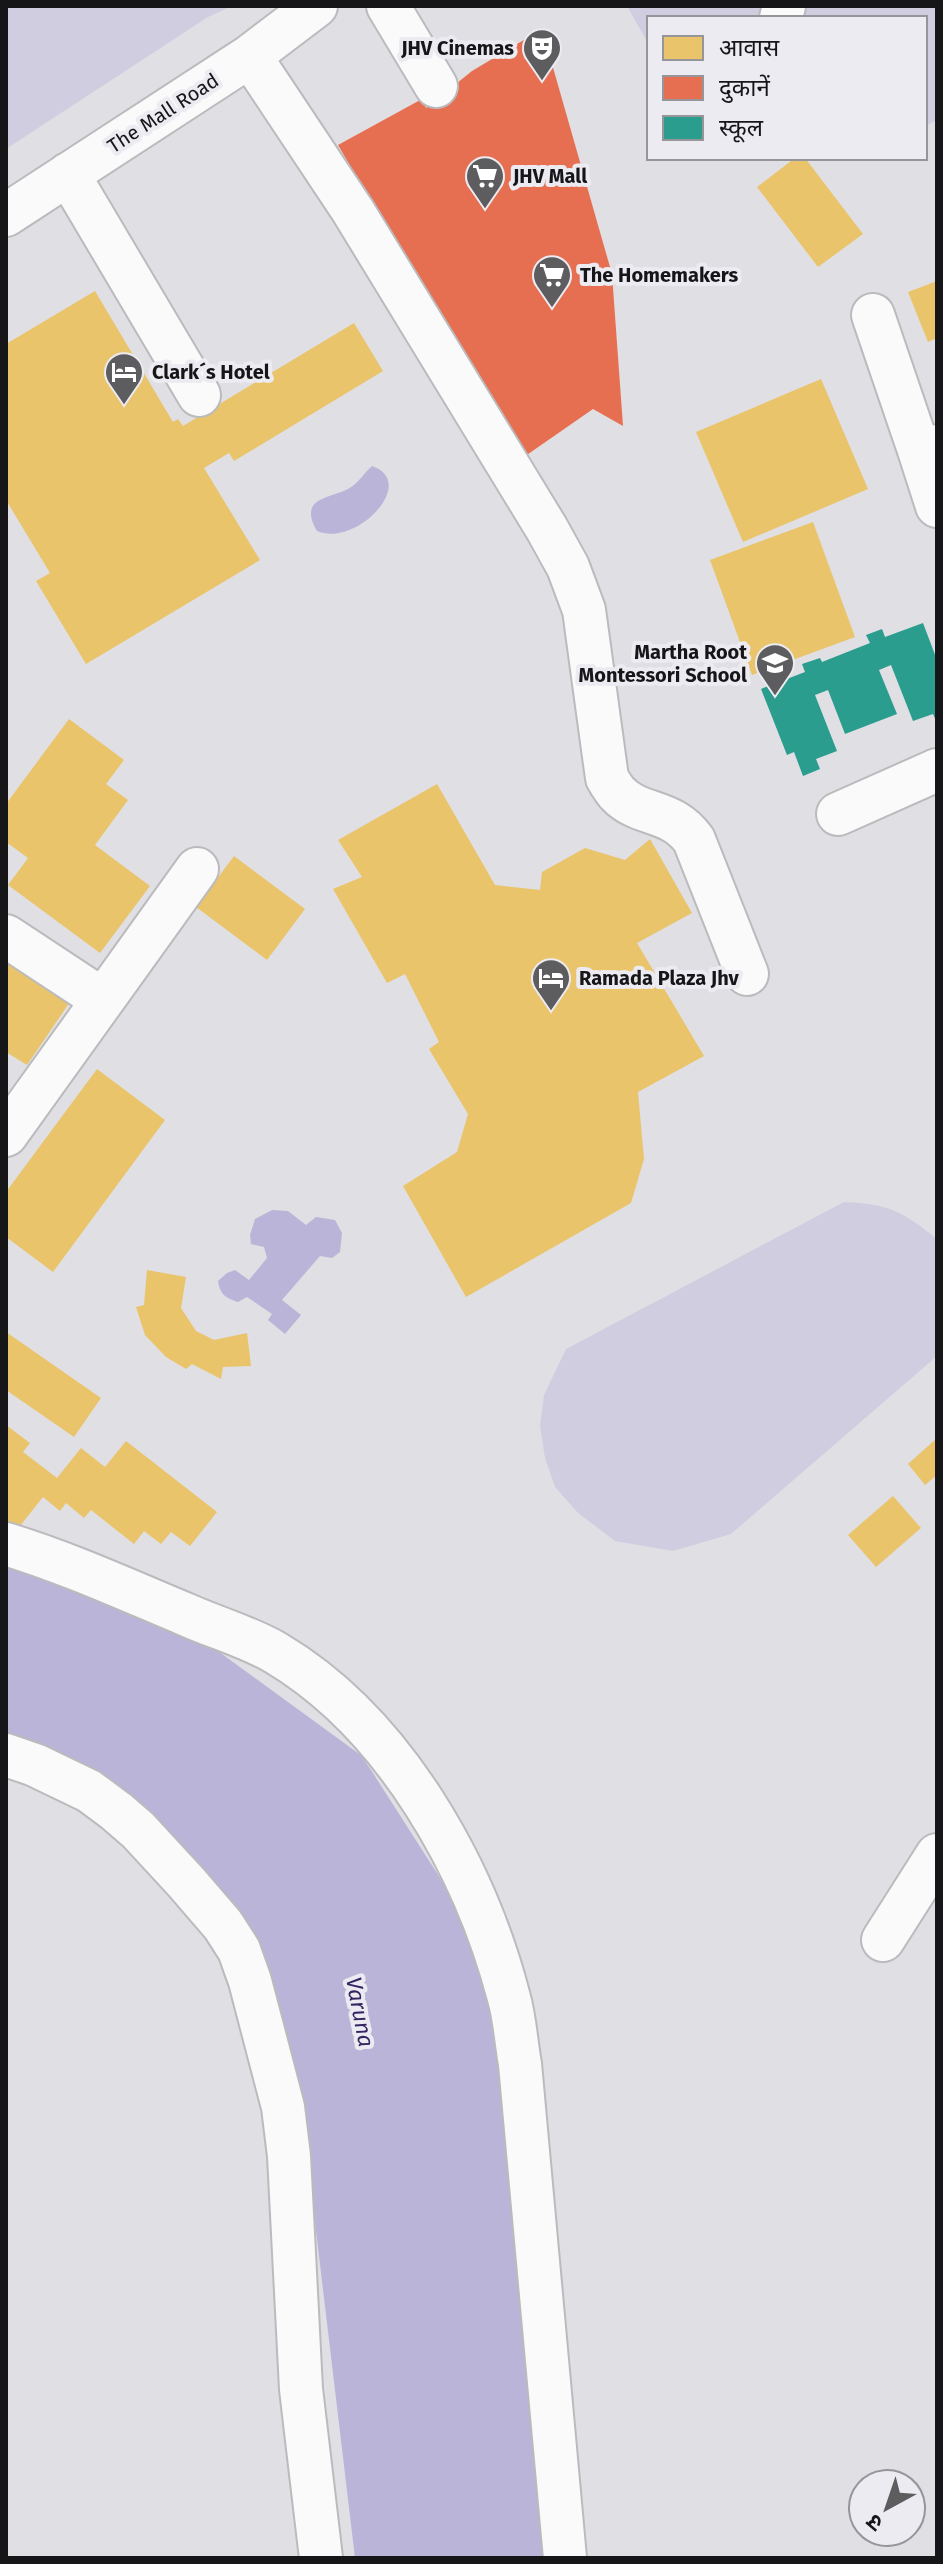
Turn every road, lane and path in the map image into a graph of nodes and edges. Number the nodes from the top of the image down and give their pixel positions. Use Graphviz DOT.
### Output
graph roads {
  1 [pos="316,6"];
  2 [pos="388,6"];
  3 [pos="250,56"];
  4 [pos="436,86"];
  5 [pos="68,174"];
  6 [pos="6,215"];
  7 [pos="873,315"];
  8 [pos="199,395"];
  9 [pos="928,450"];
  10 [pos="937,506"];
  11 [pos="937,770"];
  12 [pos="838,814"];
  13 [pos="197,869"];
  14 [pos="6,936"];
  15 [pos="747,974"];
  16 [pos="103,1000"];
  17 [pos="6,1135"];
  18 [pos="6,1544"];
  19 [pos="6,1755"];
  20 [pos="937,1855"];
  21 [pos="883,1940"];
  22 [pos="321,2558"];
  23 [pos="565,2558"];
  1 -- 3 [label="street, The Mall Road"];
  2 -- 4 [label="street"];
  3 -- 5 [label="street, The Mall Road"];
  3 -- 15 [label="street"];
  5 -- 6 [label="street, The Mall Road"];
  5 -- 8 [label="street"];
  7 -- 9 [label="street"];
  9 -- 10 [label="street"];
  11 -- 12 [label="street"];
  13 -- 16 [label="street"];
  14 -- 16 [label="street"];
  16 -- 17 [label="street"];
  18 -- 23 [label="street"];
  19 -- 22 [label="street"];
  20 -- 21 [label="street"];
}
